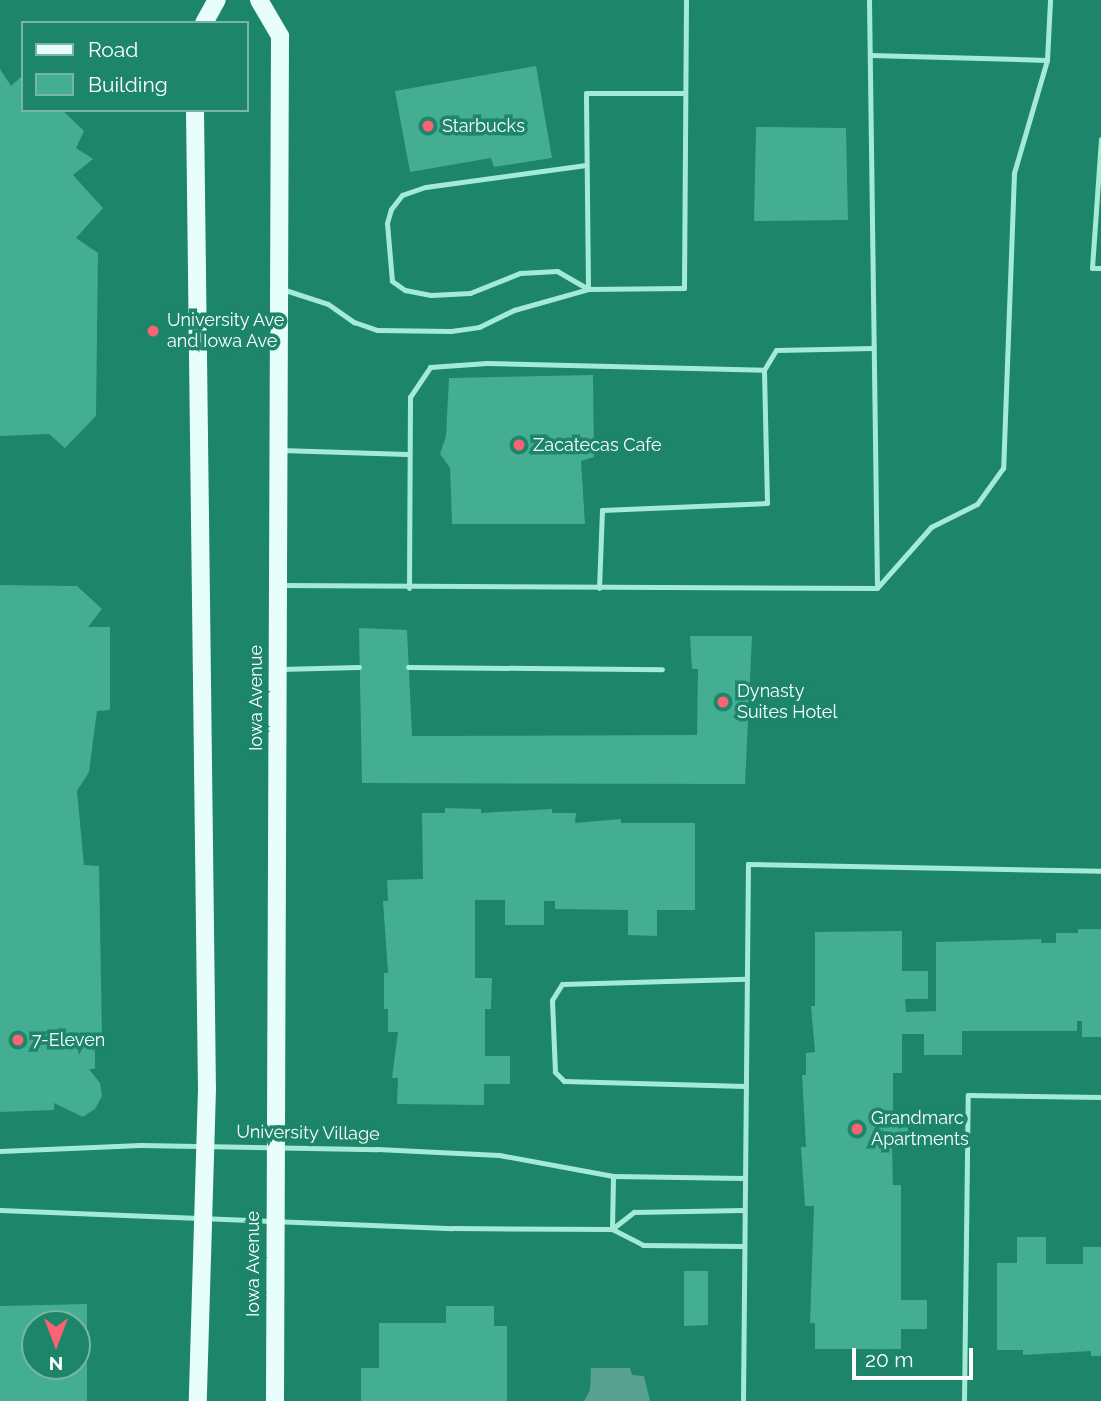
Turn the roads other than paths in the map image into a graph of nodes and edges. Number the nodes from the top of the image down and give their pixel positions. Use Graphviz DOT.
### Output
graph roads {
  1 [pos="217,0"];
  2 [pos="259,0"];
  3 [pos="686,0"];
  4 [pos="869,0"];
  5 [pos="1050,0"];
  6 [pos="205,21"];
  7 [pos="871,55"];
  8 [pos="1047,60"];
  9 [pos="685,93"];
  10 [pos="195,112"];
  11 [pos="1101,139"];
  12 [pos="586,165"];
  13 [pos="1101,268"];
  14 [pos="279,288"];
  15 [pos="588,289"];
  16 [pos="873,348"];
  17 [pos="764,370"];
  18 [pos="278,450"];
  19 [pos="407,454"];
  20 [pos="278,585"];
  21 [pos="409,588"];
  22 [pos="599,588"];
  23 [pos="877,588"];
  24 [pos="359,667"];
  25 [pos="408,667"];
  26 [pos="277,669"];
  27 [pos="662,669"];
  28 [pos="1101,871"];
  29 [pos="746,979"];
  30 [pos="745,1086"];
  31 [pos="1101,1097"];
  32 [pos="204,1144"];
  33 [pos="277,1146"];
  34 [pos="0,1151"];
  35 [pos="613,1176"];
  36 [pos="744,1178"];
  37 [pos="0,1210"];
  38 [pos="743,1210"];
  39 [pos="201,1216"];
  40 [pos="274,1218"];
  41 [pos="612,1229"];
  42 [pos="743,1246"];
  43 [pos="198,1401"];
  44 [pos="275,1401"];
  45 [pos="743,1401"];
  46 [pos="964,1401"];
  1 -- 6 [label="main road"];
  2 -- 14 [label="main road, Iowa Avenue"];
  3 -- 9 [label="lane"];
  4 -- 7 [label="lane"];
  5 -- 8 [label="lane"];
  7 -- 8 [label="lane"];
  7 -- 16 [label="lane"];
  8 -- 23 [label="lane"];
  9 -- 12 [label="lane"];
  9 -- 15 [label="lane"];
  10 -- 32 [label="main road"];
  11 -- 13 [label="lane"];
  12 -- 15 [label="lane"];
  12 -- 15 [label="lane"];
  14 -- 15 [label="lane"];
  14 -- 18 [label="main road, Iowa Avenue"];
  16 -- 17 [label="lane"];
  16 -- 23 [label="lane"];
  17 -- 19 [label="lane"];
  17 -- 22 [label="lane"];
  18 -- 19 [label="lane"];
  18 -- 20 [label="main road, Iowa Avenue"];
  19 -- 21 [label="lane"];
  20 -- 21 [label="lane"];
  20 -- 26 [label="main road, Iowa Avenue"];
  21 -- 22 [label="lane"];
  22 -- 23 [label="lane"];
  24 -- 26 [label="lane"];
  25 -- 27 [label="lane"];
  26 -- 33 [label="main road, Iowa Avenue"];
  28 -- 29 [label="lane"];
  29 -- 30 [label="lane"];
  29 -- 30 [label="lane"];
  30 -- 36 [label="lane"];
  31 -- 46 [label="lane"];
  32 -- 33 [label="lane, University Village"];
  32 -- 34 [label="lane, University Village"];
  32 -- 39 [label="main road"];
  33 -- 35 [label="lane, University Village"];
  33 -- 40 [label="main road, Iowa Avenue"];
  35 -- 36 [label="lane, University Village"];
  35 -- 41 [label="lane"];
  36 -- 38 [label="lane"];
  37 -- 39 [label="lane"];
  38 -- 41 [label="lane"];
  38 -- 42 [label="lane"];
  39 -- 40 [label="lane"];
  39 -- 43 [label="main road"];
  40 -- 41 [label="lane"];
  40 -- 44 [label="main road, Iowa Avenue"];
  41 -- 42 [label="lane"];
  42 -- 45 [label="lane"];
}
